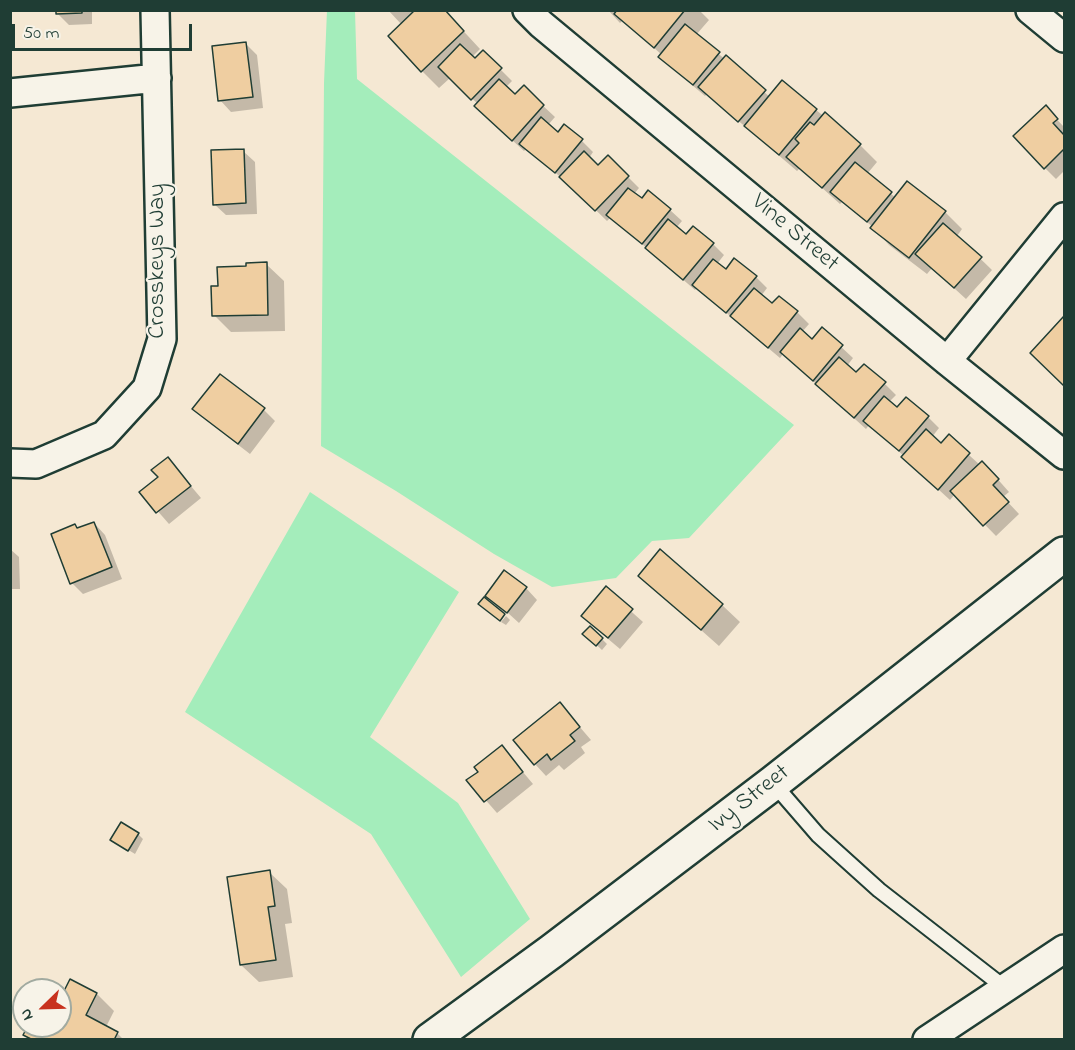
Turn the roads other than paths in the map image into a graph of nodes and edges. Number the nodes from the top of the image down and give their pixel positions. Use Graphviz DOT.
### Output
graph roads {
  1 [pos="155,10"];
  2 [pos="527,10"];
  3 [pos="1030,10"];
  4 [pos="1065,38"];
  5 [pos="157,78"];
  6 [pos="10,93"];
  7 [pos="1065,217"];
  8 [pos="947,361"];
  9 [pos="1065,455"];
  10 [pos="10,463"];
  11 [pos="1065,554"];
  12 [pos="773,783"];
  13 [pos="1065,949"];
  14 [pos="1005,988"];
  15 [pos="430,1040"];
  16 [pos="927,1040"];
  1 -- 5 [label="street, Crosskeys Way"];
  2 -- 8 [label="street, Vine Street"];
  3 -- 4 [label="street"];
  5 -- 6 [label="street"];
  5 -- 10 [label="street, Crosskeys Way"];
  7 -- 8 [label="street"];
  8 -- 9 [label="street, Vine Street"];
  11 -- 12 [label="main road, Ivy Street"];
  12 -- 14 [label="lane"];
  12 -- 15 [label="main road, Ivy Street"];
  13 -- 14 [label="street"];
  14 -- 16 [label="street"];
}
